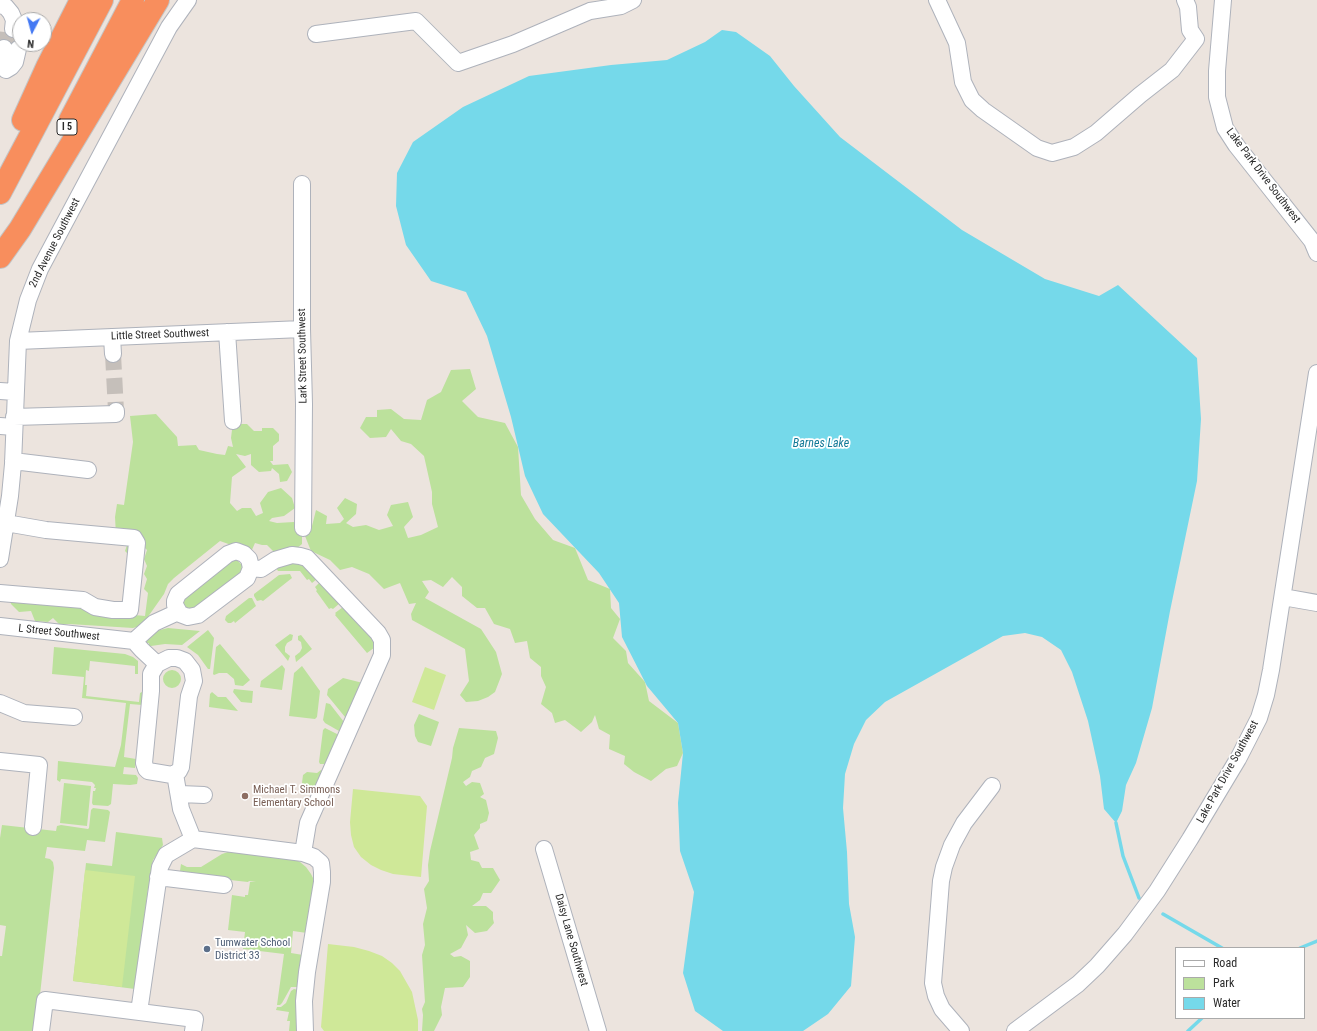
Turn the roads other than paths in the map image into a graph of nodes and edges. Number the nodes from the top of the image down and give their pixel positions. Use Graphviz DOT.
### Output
graph roads {
  1 [pos="81,0"];
  2 [pos="102,0"];
  3 [pos="133,0"];
  4 [pos="158,0"];
  5 [pos="188,0"];
  6 [pos="633,0"];
  7 [pos="937,0"];
  8 [pos="1185,0"];
  9 [pos="1223,0"];
  10 [pos="2,6"];
  11 [pos="12,15"];
  12 [pos="316,34"];
  13 [pos="1196,39"];
  14 [pos="1219,42"];
  15 [pos="11,48"];
  16 [pos="3,74"];
  17 [pos="0,172"];
  18 [pos="302,184"];
  19 [pos="0,194"];
  20 [pos="1315,245"];
  21 [pos="0,254"];
  22 [pos="0,258"];
  23 [pos="302,329"];
  24 [pos="227,332"];
  25 [pos="112,337"];
  26 [pos="18,341"];
  27 [pos="112,354"];
  28 [pos="1317,373"];
  29 [pos="8,392"];
  30 [pos="116,411"];
  31 [pos="234,421"];
  32 [pos="10,423"];
  33 [pos="13,461"];
  34 [pos="88,470"];
  35 [pos="6,523"];
  36 [pos="303,528"];
  37 [pos="0,559"];
  38 [pos="251,568"];
  39 [pos="0,594"];
  40 [pos="1282,597"];
  41 [pos="1317,603"];
  42 [pos="178,612"];
  43 [pos="0,626"];
  44 [pos="134,641"];
  45 [pos="157,664"];
  46 [pos="0,703"];
  47 [pos="74,717"];
  48 [pos="0,760"];
  49 [pos="175,774"];
  50 [pos="992,786"];
  51 [pos="180,794"];
  52 [pos="204,795"];
  53 [pos="33,827"];
  54 [pos="194,839"];
  55 [pos="544,849"];
  56 [pos="303,853"];
  57 [pos="158,877"];
  58 [pos="224,885"];
  59 [pos="139,1012"];
  60 [pos="41,1031"];
  61 [pos="193,1031"];
  62 [pos="305,1031"];
  63 [pos="598,1031"];
  64 [pos="961,1031"];
  65 [pos="1015,1031"];
  1 -- 17 [label="highway"];
  2 -- 19 [label="highway, I 5"];
  3 -- 21 [label="highway, I 5"];
  4 -- 22 [label="highway"];
  5 -- 26 [label="street, 2nd Avenue Southwest"];
  6 -- 12 [label="street"];
  7 -- 13 [label="street"];
  8 -- 13 [label="street"];
  9 -- 14 [label="street, Lake Park Drive Southwest"];
  10 -- 11 [label="street"];
  13 -- 14 [label="street"];
  14 -- 20 [label="street, Lake Park Drive Southwest"];
  15 -- 16 [label="street"];
  18 -- 23 [label="street, Lark Street Southwest"];
  23 -- 24 [label="street, Little Street Southwest"];
  23 -- 36 [label="street, Lark Street Southwest"];
  24 -- 25 [label="street, Little Street Southwest"];
  24 -- 31 [label="street"];
  25 -- 26 [label="street, Little Street Southwest"];
  25 -- 27 [label="street"];
  26 -- 29 [label="street, 2nd Avenue Southwest"];
  28 -- 40 [label="street, Lake Park Drive Southwest"];
  29 -- 32 [label="street, 2nd Avenue Southwest"];
  30 -- 32 [label="street"];
  32 -- 33 [label="street, 2nd Avenue Southwest"];
  33 -- 34 [label="street"];
  33 -- 35 [label="street, 2nd Avenue Southwest"];
  35 -- 37 [label="street, 2nd Avenue Southwest"];
  35 -- 39 [label="street"];
  38 -- 42 [label="street"];
  38 -- 42 [label="street"];
  38 -- 56 [label="street"];
  40 -- 41 [label="street"];
  40 -- 65 [label="street, Lake Park Drive Southwest"];
  42 -- 44 [label="street"];
  43 -- 44 [label="street, L Street Southwest"];
  44 -- 45 [label="street"];
  45 -- 49 [label="street"];
  45 -- 49 [label="street"];
  46 -- 47 [label="street"];
  48 -- 53 [label="street"];
  49 -- 51 [label="street"];
  50 -- 64 [label="street"];
  51 -- 52 [label="street"];
  51 -- 54 [label="street"];
  54 -- 56 [label="street"];
  54 -- 57 [label="street"];
  55 -- 63 [label="street, Daisy Lane Southwest"];
  56 -- 62 [label="street"];
  57 -- 58 [label="street"];
  57 -- 59 [label="street"];
  59 -- 60 [label="street"];
  59 -- 61 [label="street"];
}
